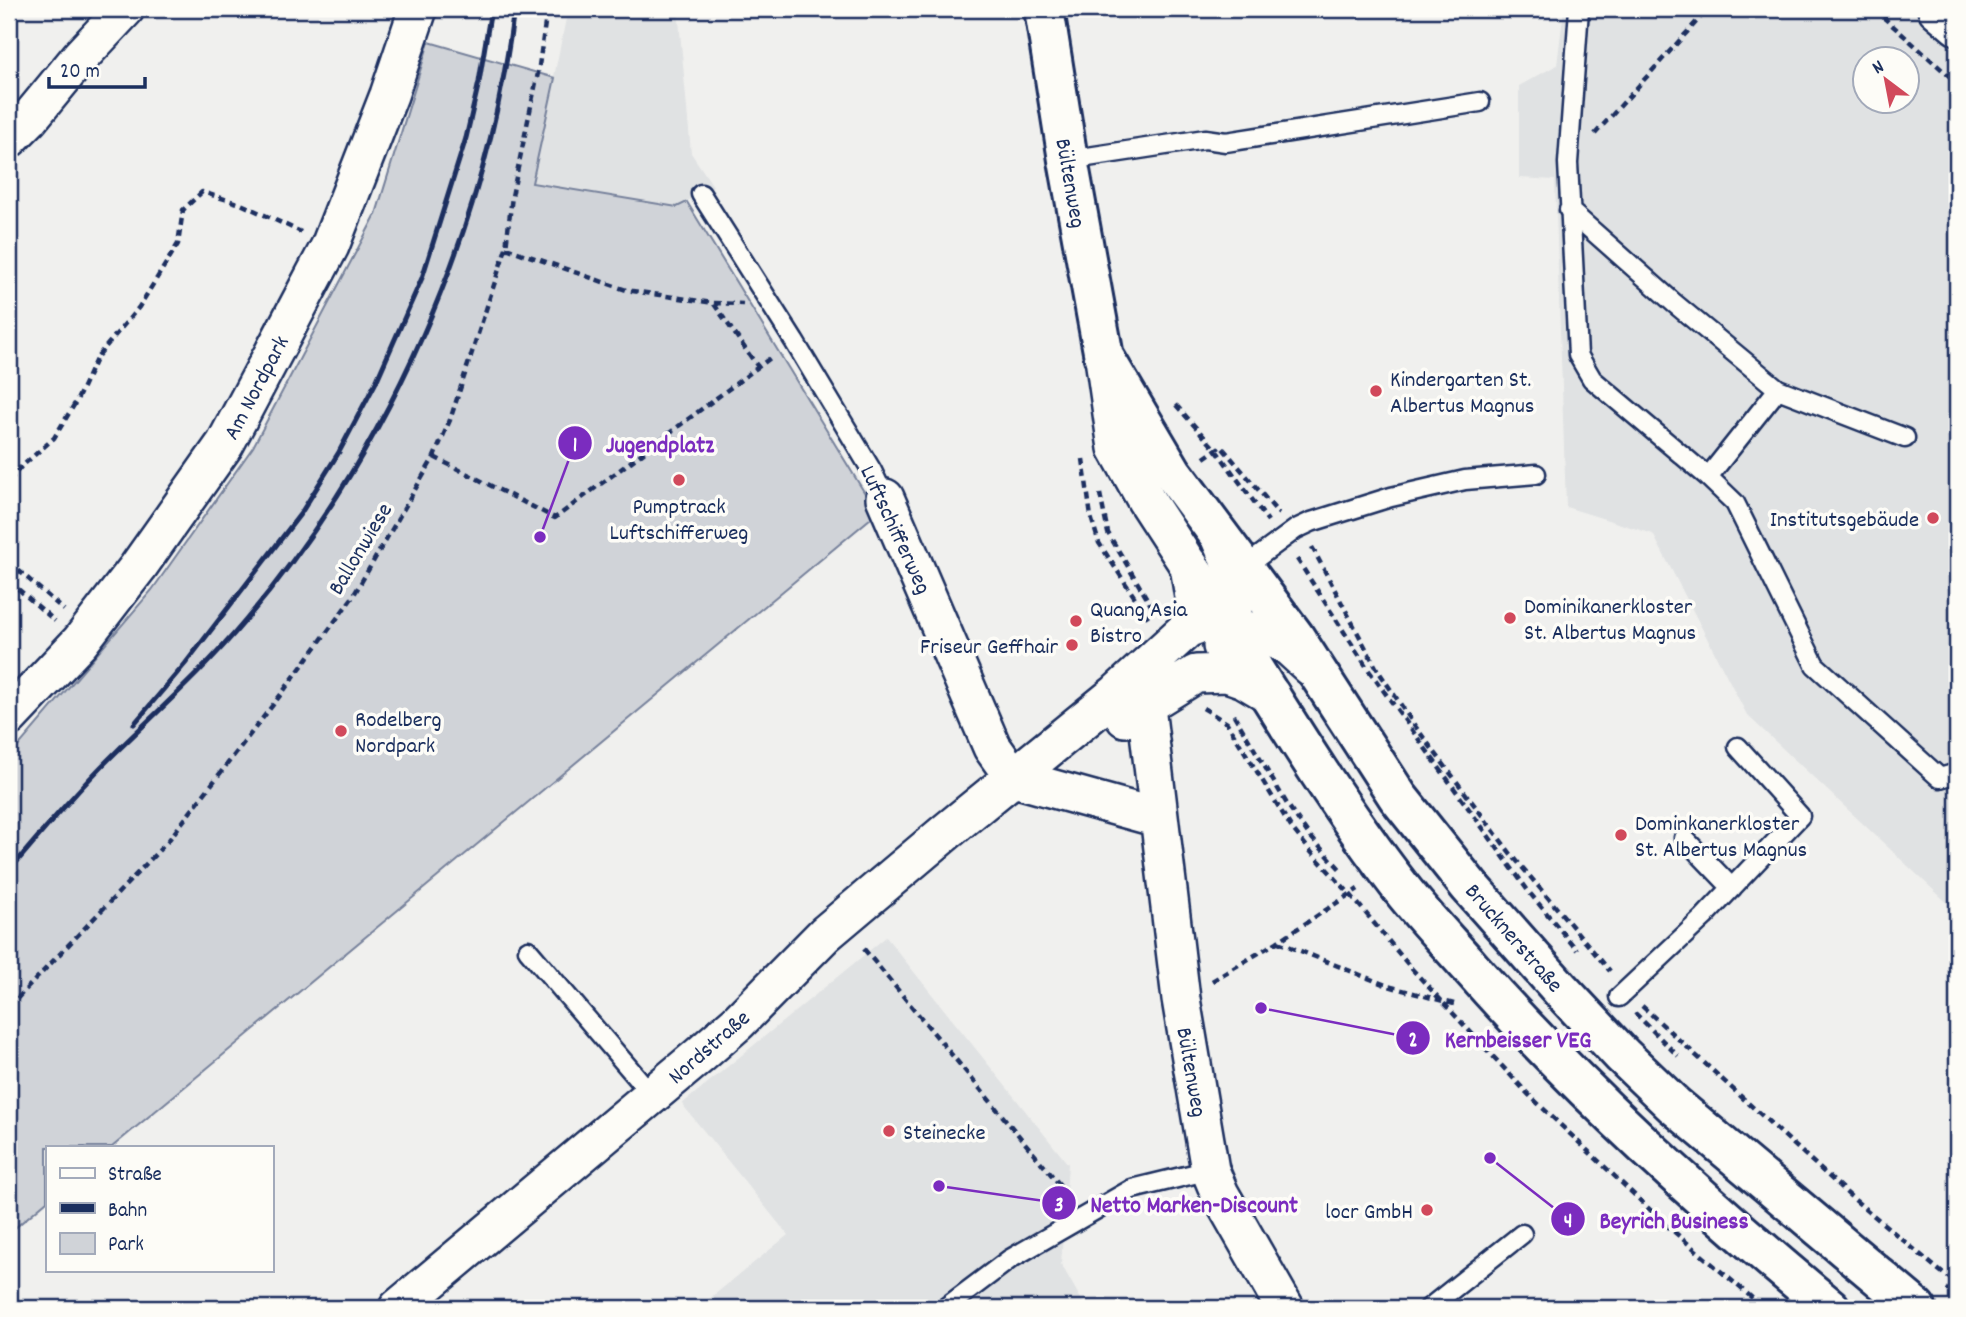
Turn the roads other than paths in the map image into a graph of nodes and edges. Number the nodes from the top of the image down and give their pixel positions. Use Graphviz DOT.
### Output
graph roads {
  1 [pos="125,9"];
  2 [pos="418,9"];
  3 [pos="1045,9"];
  4 [pos="1579,9"];
  5 [pos="1937,9"];
  6 [pos="1957,26"];
  7 [pos="1480,102"];
  8 [pos="9,139"];
  9 [pos="1068,160"];
  10 [pos="701,194"];
  11 [pos="1569,210"];
  12 [pos="1104,357"];
  13 [pos="1778,389"];
  14 [pos="1905,438"];
  15 [pos="1536,474"];
  16 [pos="1708,477"];
  17 [pos="886,498"];
  18 [pos="1216,531"];
  19 [pos="1189,566"];
  20 [pos="1243,568"];
  21 [pos="1229,627"];
  22 [pos="1170,628"];
  23 [pos="1319,675"];
  24 [pos="1199,691"];
  25 [pos="1271,695"];
  26 [pos="1146,707"];
  27 [pos="9,717"];
  28 [pos="1738,747"];
  29 [pos="1957,773"];
  30 [pos="1014,778"];
  31 [pos="1158,818"];
  32 [pos="1684,838"];
  33 [pos="1732,888"];
  34 [pos="528,950"];
  35 [pos="1619,997"];
  36 [pos="652,1095"];
  37 [pos="1210,1170"];
  38 [pos="1522,1234"];
  39 [pos="398,1308"];
  40 [pos="945,1308"];
  41 [pos="1285,1308"];
  42 [pos="1429,1308"];
  43 [pos="1830,1308"];
  44 [pos="1916,1308"];
  1 -- 8 [label="street"];
  2 -- 27 [label="street, Am Nordpark"];
  3 -- 9 [label="main road, Bültenweg"];
  4 -- 11 [label="lane"];
  5 -- 6 [label="street"];
  7 -- 9 [label="lane"];
  9 -- 12 [label="main road, Bültenweg"];
  10 -- 17 [label="lane, Luftschifferweg"];
  11 -- 13 [label="lane"];
  11 -- 16 [label="lane"];
  12 -- 18 [label="main road, Bültenweg"];
  12 -- 19 [label="street, Bültenweg"];
  13 -- 14 [label="lane"];
  13 -- 16 [label="lane"];
  15 -- 20 [label="lane"];
  16 -- 29 [label="lane"];
  17 -- 30 [label="street, Luftschifferweg"];
  18 -- 20 [label="main road, Brucknerstraße"];
  18 -- 21 [label="street, Bültenweg"];
  19 -- 21 [label="main road, Bültenweg"];
  19 -- 22 [label="street, Bültenweg"];
  20 -- 23 [label="main road, Brucknerstraße"];
  21 -- 22 [label="street"];
  21 -- 23 [label="street"];
  21 -- 24 [label="street, Bültenweg"];
  21 -- 25 [label="main road"];
  22 -- 30 [label="street, Nordstraße"];
  23 -- 44 [label="main road, Brucknerstraße"];
  24 -- 25 [label="street"];
  24 -- 26 [label="street, Nordstraße"];
  25 -- 43 [label="main road"];
  26 -- 30 [label="street, Nordstraße"];
  26 -- 31 [label="street, Bültenweg"];
  28 -- 33 [label="lane"];
  30 -- 31 [label="street"];
  30 -- 36 [label="street, Nordstraße"];
  31 -- 37 [label="street, Bültenweg"];
  32 -- 33 [label="lane"];
  33 -- 35 [label="lane"];
  34 -- 36 [label="lane"];
  36 -- 39 [label="street, Nordstraße"];
  37 -- 40 [label="lane"];
  37 -- 41 [label="street, Bültenweg"];
  38 -- 42 [label="lane"];
}
